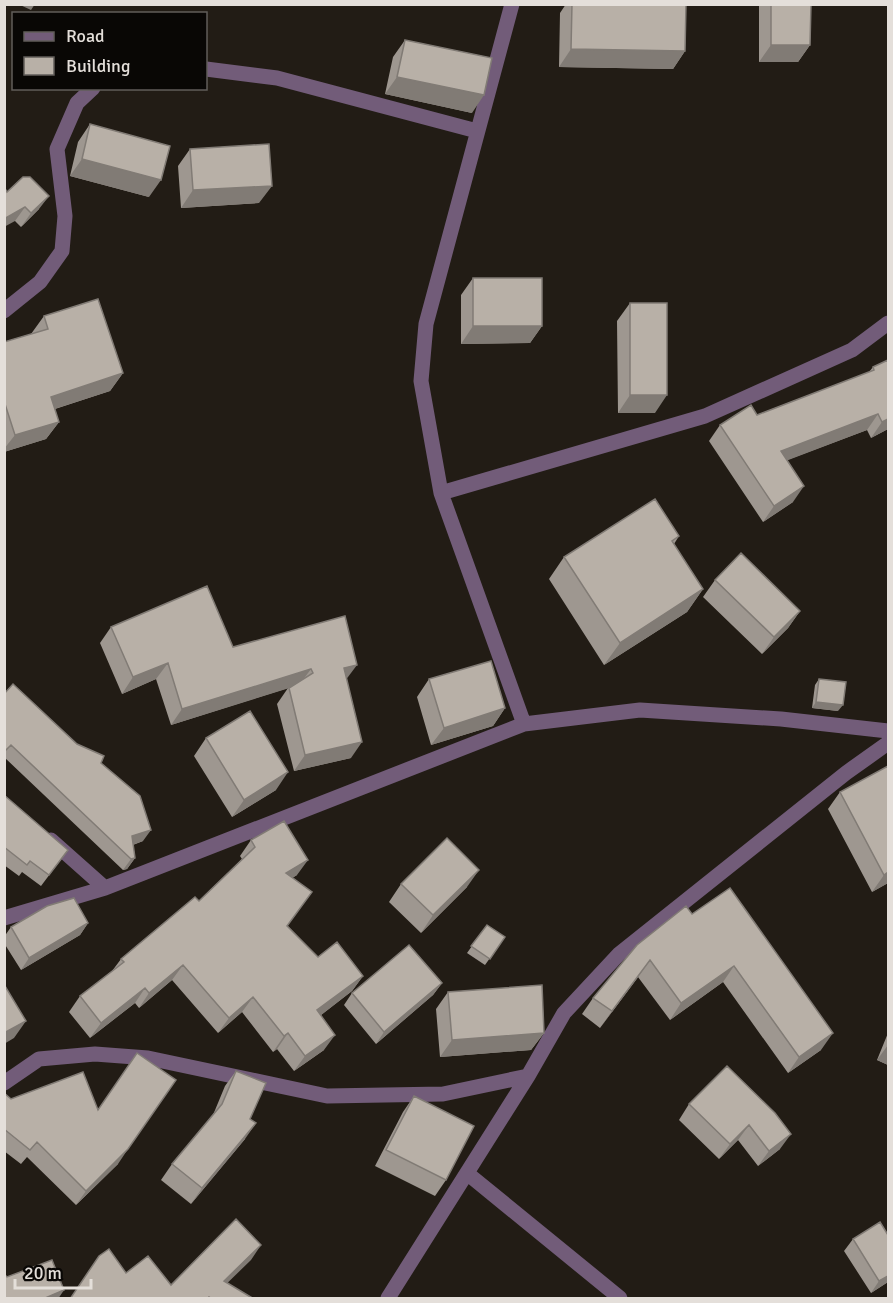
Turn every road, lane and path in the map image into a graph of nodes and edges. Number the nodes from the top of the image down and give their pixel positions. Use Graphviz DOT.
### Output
graph roads {
  1 [pos="512,4"];
  2 [pos="207,69"];
  3 [pos="91,90"];
  4 [pos="477,131"];
  5 [pos="4,311"];
  6 [pos="888,323"];
  7 [pos="441,493"];
  8 [pos="524,724"];
  9 [pos="888,731"];
  10 [pos="888,743"];
  11 [pos="38,828"];
  12 [pos="105,888"];
  13 [pos="4,918"];
  14 [pos="528,1076"];
  15 [pos="4,1083"];
  16 [pos="468,1174"];
  17 [pos="388,1299"];
  18 [pos="620,1299"];
  1 -- 4 [label="street"];
  2 -- 4 [label="street"];
  3 -- 5 [label="street"];
  4 -- 7 [label="street"];
  6 -- 7 [label="street"];
  7 -- 8 [label="street"];
  8 -- 9 [label="street"];
  8 -- 12 [label="street"];
  10 -- 14 [label="street"];
  11 -- 12 [label="street"];
  12 -- 13 [label="street"];
  14 -- 15 [label="street"];
  14 -- 16 [label="street"];
  16 -- 17 [label="street"];
  16 -- 18 [label="street"];
}
